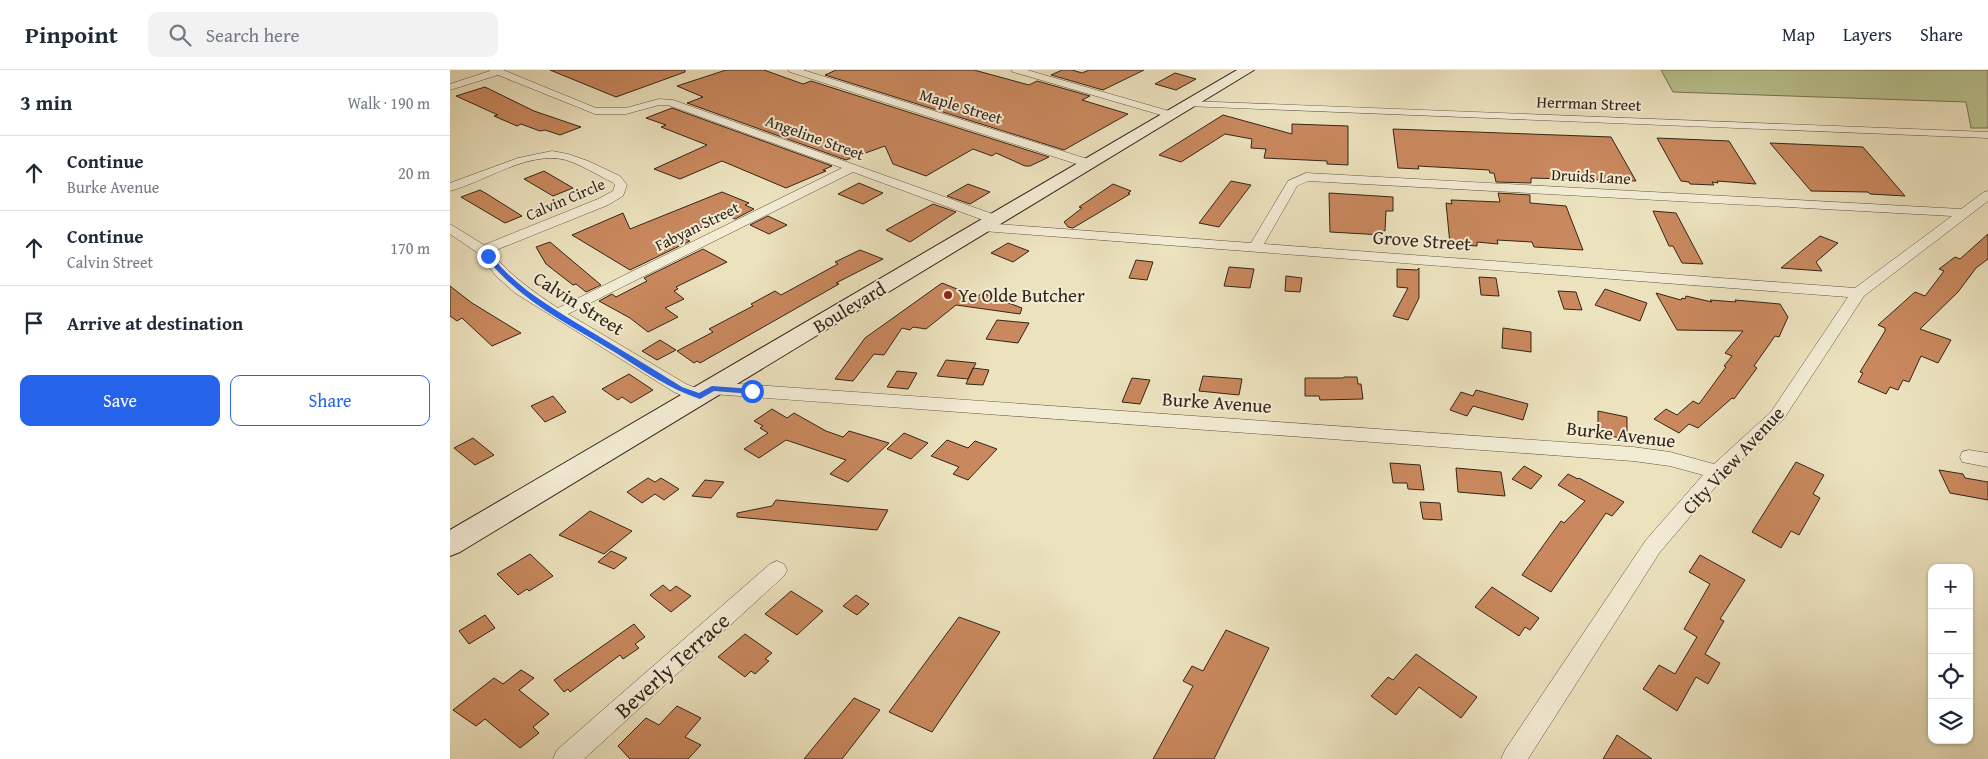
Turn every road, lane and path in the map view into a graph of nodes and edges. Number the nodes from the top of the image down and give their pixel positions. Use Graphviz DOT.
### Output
graph roads {
  1 [pos="793,70"];
  2 [pos="1016,70"];
  3 [pos="1247,70"];
  4 [pos="496,71"];
  5 [pos="450,87"];
  6 [pos="1181,110"];
  7 [pos="1988,134"];
  8 [pos="1090,164"];
  9 [pos="852,168"];
  10 [pos="450,187"];
  11 [pos="1988,195"];
  12 [pos="1965,213"];
  13 [pos="989,224"];
  14 [pos="450,228"];
  15 [pos="1255,248"];
  16 [pos="483,250"];
  17 [pos="1858,293"];
  18 [pos="557,314"];
  19 [pos="706,392"];
  20 [pos="1969,457"];
  21 [pos="1988,460"];
  22 [pos="1717,472"];
  23 [pos="450,544"];
  24 [pos="777,570"];
  25 [pos="566,759"];
  26 [pos="1514,759"];
  1 -- 8 [label="street, Maple Street"];
  2 -- 6 [label="street, Herrman Street"];
  3 -- 6 [label="main road, Boulevard"];
  4 -- 5 [label="street"];
  4 -- 9 [label="street, Angeline Street"];
  6 -- 7 [label="street, Herrman Street"];
  6 -- 8 [label="main road, Boulevard"];
  8 -- 13 [label="main road, Boulevard"];
  9 -- 13 [label="street, Angeline Street"];
  9 -- 18 [label="street, Fabyan Street"];
  10 -- 16 [label="street, Calvin Circle"];
  11 -- 12 [label="street, City View Avenue"];
  12 -- 15 [label="street, Druids Lane"];
  12 -- 17 [label="street, City View Avenue"];
  13 -- 15 [label="street, Grove Street"];
  13 -- 19 [label="main road, Boulevard"];
  14 -- 16 [label="street, Calvin Street"];
  15 -- 17 [label="street, Grove Street"];
  16 -- 18 [label="street, Calvin Street"];
  17 -- 22 [label="street, City View Avenue"];
  18 -- 19 [label="street, Calvin Street"];
  19 -- 22 [label="street, Burke Avenue"];
  19 -- 23 [label="main road, Boulevard"];
  20 -- 21 [label="street"];
  22 -- 26 [label="street, City View Avenue"];
  24 -- 25 [label="street, Beverly Terrace"];
}
